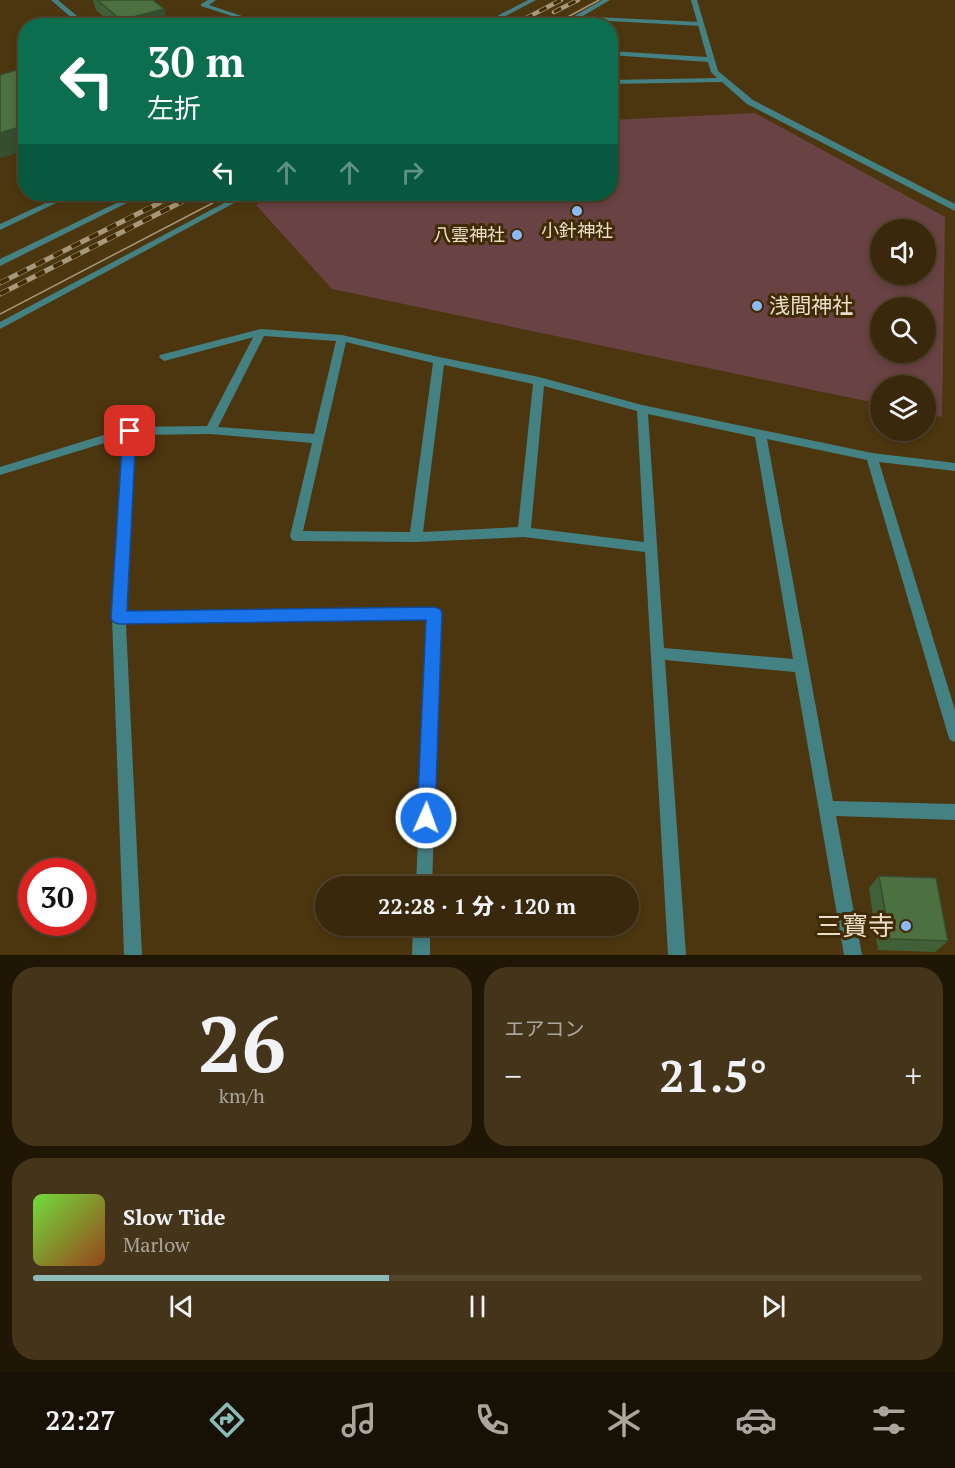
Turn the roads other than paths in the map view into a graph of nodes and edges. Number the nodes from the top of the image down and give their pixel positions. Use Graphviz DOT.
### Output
graph roads {
  1 [pos="54,0"];
  2 [pos="213,0"];
  3 [pos="533,0"];
  4 [pos="607,0"];
  5 [pos="694,0"];
  6 [pos="76,18"];
  7 [pos="243,18"];
  8 [pos="497,18"];
  9 [pos="574,18"];
  10 [pos="618,20"];
  11 [pos="701,24"];
  12 [pos="618,54"];
  13 [pos="712,60"];
  14 [pos="723,80"];
  15 [pos="618,82"];
  16 [pos="56,201"];
  17 [pos="127,201"];
  18 [pos="234,201"];
  19 [pos="955,208"];
  20 [pos="0,227"];
  21 [pos="0,263"];
  22 [pos="0,326"];
  23 [pos="261,332"];
  24 [pos="342,338"];
  25 [pos="164,357"];
  26 [pos="439,361"];
  27 [pos="540,381"];
  28 [pos="642,409"];
  29 [pos="211,430"];
  30 [pos="130,431"];
  31 [pos="760,434"];
  32 [pos="319,439"];
  33 [pos="872,457"];
  34 [pos="955,467"];
  35 [pos="0,471"];
  36 [pos="525,532"];
  37 [pos="416,537"];
  38 [pos="651,548"];
  39 [pos="119,618"];
  40 [pos="657,652"];
  41 [pos="801,666"];
  42 [pos="955,735"];
  43 [pos="827,808"];
  44 [pos="955,812"];
  45 [pos="424,876"];
  46 [pos="422,936"];
  47 [pos="133,955"];
  48 [pos="421,955"];
  49 [pos="677,955"];
  50 [pos="853,955"];
  1 -- 6 [label="street"];
  2 -- 7 [label="street"];
  3 -- 8 [label="street"];
  4 -- 9 [label="street"];
  5 -- 11 [label="street"];
  10 -- 11 [label="street"];
  11 -- 13 [label="street"];
  12 -- 13 [label="street"];
  13 -- 14 [label="street"];
  14 -- 15 [label="street"];
  14 -- 19 [label="street"];
  16 -- 20 [label="street"];
  17 -- 21 [label="street"];
  18 -- 22 [label="street"];
  23 -- 24 [label="street"];
  23 -- 25 [label="street"];
  23 -- 29 [label="street"];
  24 -- 26 [label="street"];
  24 -- 32 [label="street"];
  26 -- 27 [label="street"];
  26 -- 37 [label="street"];
  27 -- 28 [label="street"];
  27 -- 36 [label="street"];
  28 -- 31 [label="street"];
  28 -- 38 [label="street"];
  29 -- 30 [label="street"];
  29 -- 32 [label="street"];
  30 -- 35 [label="street"];
  30 -- 39 [label="street"];
  31 -- 33 [label="street"];
  31 -- 41 [label="street"];
  32 -- 37 [label="street"];
  33 -- 34 [label="street"];
  33 -- 42 [label="street"];
  36 -- 37 [label="street"];
  36 -- 38 [label="street"];
  38 -- 40 [label="street"];
  39 -- 45 [label="street"];
  39 -- 47 [label="street"];
  40 -- 41 [label="street"];
  40 -- 49 [label="street"];
  41 -- 43 [label="street"];
  43 -- 44 [label="street"];
  43 -- 50 [label="street"];
  46 -- 48 [label="street"];
}
